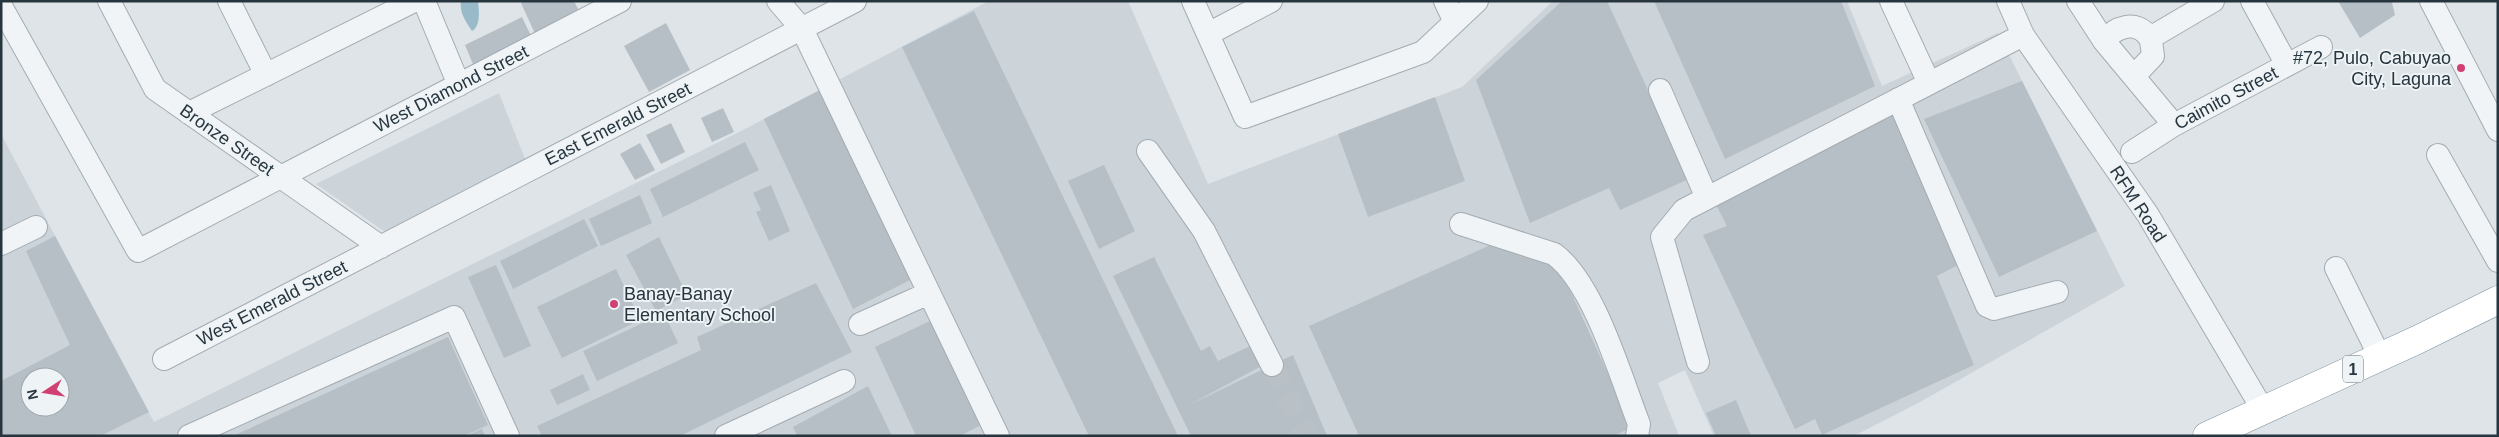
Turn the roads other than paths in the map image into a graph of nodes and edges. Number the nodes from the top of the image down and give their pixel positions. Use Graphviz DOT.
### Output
graph roads {
  1 [pos="109,1"];
  2 [pos="229,1"];
  3 [pos="414,1"];
  4 [pos="424,1"];
  5 [pos="620,1"];
  6 [pos="778,1"];
  7 [pos="855,1"];
  8 [pos="1193,1"];
  9 [pos="1271,1"];
  10 [pos="1445,1"];
  11 [pos="1477,1"];
  12 [pos="1891,1"];
  13 [pos="2008,1"];
  14 [pos="2078,1"];
  15 [pos="2213,1"];
  16 [pos="2252,1"];
  17 [pos="2431,1"];
  18 [pos="1,6"];
  19 [pos="1456,22"];
  20 [pos="802,29"];
  21 [pos="1208,34"];
  22 [pos="2023,35"];
  23 [pos="2150,38"];
  24 [pos="2104,41"];
  25 [pos="2321,46"];
  26 [pos="2287,65"];
  27 [pos="266,74"];
  28 [pos="2134,76"];
  29 [pos="1929,83"];
  30 [pos="459,85"];
  31 [pos="1660,90"];
  32 [pos="1898,99"];
  33 [pos="189,113"];
  34 [pos="2174,125"];
  35 [pos="2498,130"];
  36 [pos="1148,151"];
  37 [pos="2132,152"];
  38 [pos="2438,155"];
  39 [pos="281,177"];
  40 [pos="1707,198"];
  41 [pos="1460,224"];
  42 [pos="36,227"];
  43 [pos="1,244"];
  44 [pos="381,247"];
  45 [pos="2498,261"];
  46 [pos="2336,268"];
  47 [pos="2057,292"];
  48 [pos="929,293"];
  49 [pos="2498,300"];
  50 [pos="860,324"];
  51 [pos="2380,357"];
  52 [pos="164,359"];
  53 [pos="1698,362"];
  54 [pos="1272,365"];
  55 [pos="844,381"];
  56 [pos="2263,410"];
  57 [pos="189,436"];
  58 [pos="508,436"];
  59 [pos="726,436"];
  60 [pos="998,436"];
  61 [pos="1637,436"];
  62 [pos="2208,436"];
  1 -- 33 [label="street, Bronze Street"];
  2 -- 27 [label="street"];
  3 -- 27 [label="street"];
  4 -- 30 [label="street"];
  5 -- 30 [label="street, West Diamond Street"];
  6 -- 20 [label="street"];
  7 -- 20 [label="street, East Emerald Street"];
  8 -- 21 [label="street"];
  9 -- 21 [label="street"];
  10 -- 19 [label="street"];
  11 -- 19 [label="street"];
  12 -- 29 [label="street"];
  13 -- 22 [label="street, RFM Road"];
  14 -- 24 [label="street"];
  15 -- 23 [label="street"];
  16 -- 26 [label="street"];
  17 -- 35 [label="street"];
  18 -- 39 [label="street, West Diamond Street"];
  19 -- 21 [label="street"];
  20 -- 44 [label="street, East Emerald Street"];
  20 -- 48 [label="street"];
  22 -- 29 [label="street"];
  22 -- 56 [label="street, RFM Road"];
  23 -- 24 [label="street"];
  23 -- 28 [label="street"];
  24 -- 28 [label="street"];
  25 -- 26 [label="street, Caimito Street"];
  26 -- 34 [label="street, Caimito Street"];
  27 -- 33 [label="street"];
  28 -- 34 [label="street"];
  29 -- 32 [label="street"];
  30 -- 39 [label="street, West Diamond Street"];
  31 -- 40 [label="street"];
  32 -- 40 [label="street"];
  32 -- 47 [label="street"];
  33 -- 39 [label="street, Bronze Street"];
  34 -- 37 [label="street, Caimito Street"];
  36 -- 54 [label="street"];
  38 -- 45 [label="street"];
  39 -- 44 [label="street, Bronze Street"];
  40 -- 53 [label="street"];
  41 -- 61 [label="street"];
  42 -- 43 [label="street"];
  44 -- 52 [label="street, West Emerald Street"];
  46 -- 51 [label="street"];
  48 -- 50 [label="street"];
  48 -- 60 [label="street"];
  49 -- 51 [label="highway, 1"];
  51 -- 56 [label="highway, 1"];
  55 -- 59 [label="street"];
  56 -- 62 [label="highway, 1"];
  57 -- 58 [label="street"];
}
